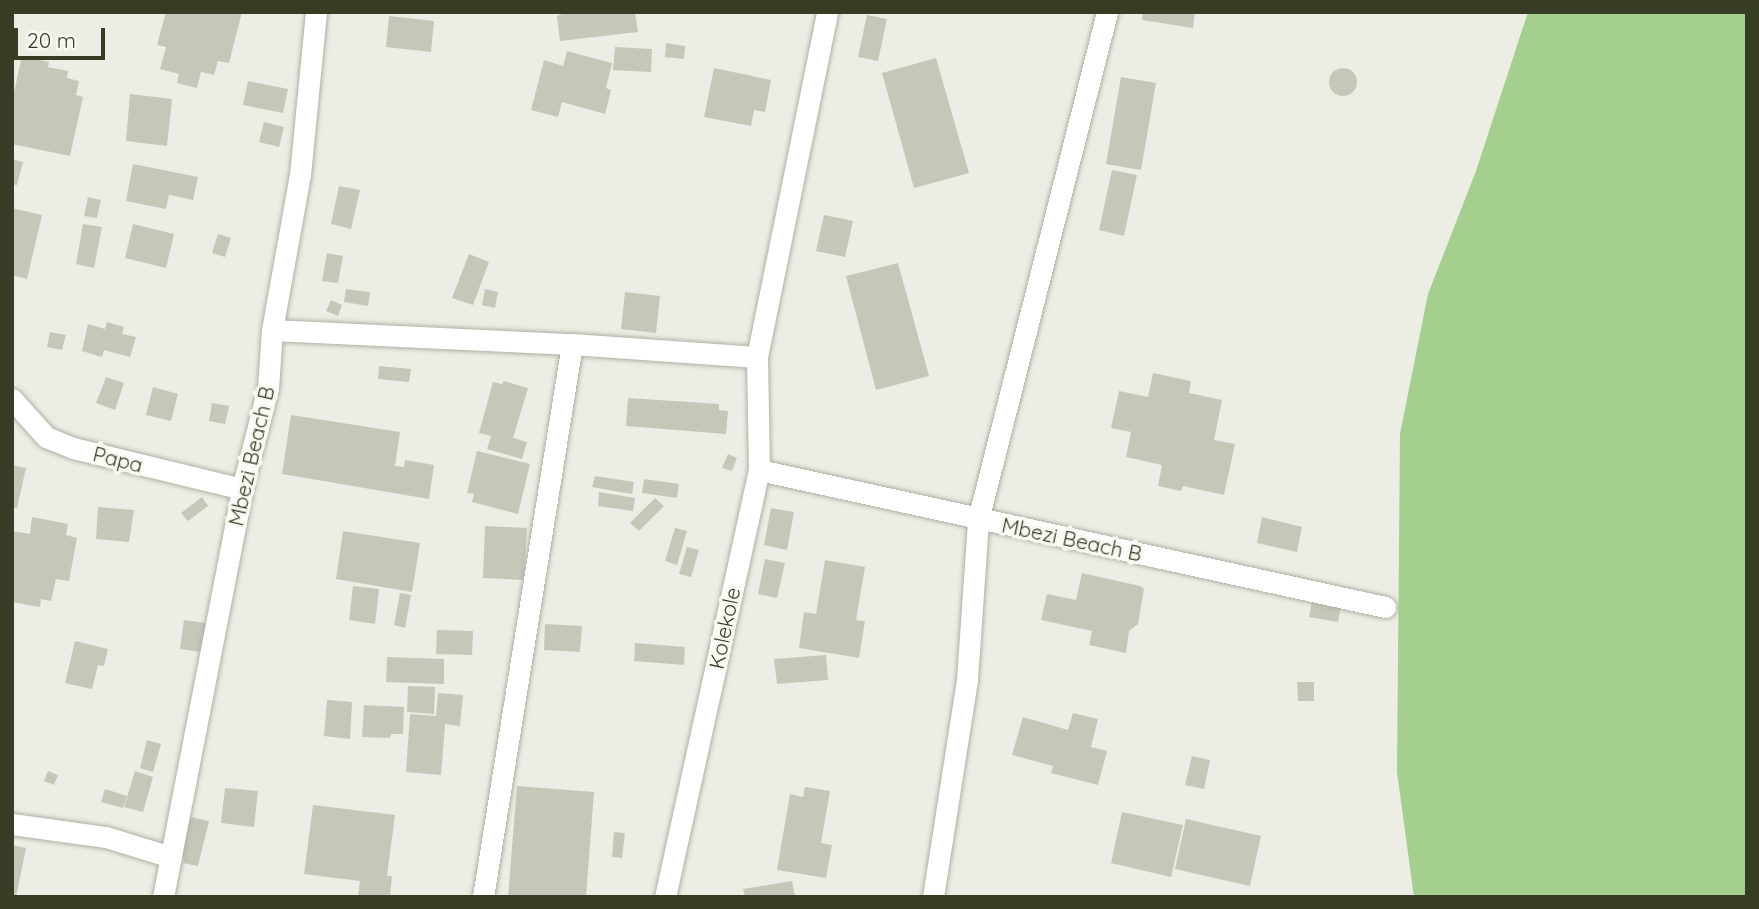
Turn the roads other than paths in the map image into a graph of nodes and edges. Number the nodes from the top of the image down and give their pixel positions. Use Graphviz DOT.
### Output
graph roads {
  1 [pos="316,12"];
  2 [pos="827,12"];
  3 [pos="1107,12"];
  4 [pos="272,330"];
  5 [pos="572,344"];
  6 [pos="757,357"];
  7 [pos="12,399"];
  8 [pos="759,470"];
  9 [pos="242,489"];
  10 [pos="978,520"];
  11 [pos="1385,607"];
  12 [pos="12,824"];
  13 [pos="171,857"];
  14 [pos="163,897"];
  15 [pos="484,897"];
  16 [pos="665,897"];
  17 [pos="933,897"];
  1 -- 4 [label="street, Mbezi Beach B"];
  2 -- 6 [label="street, Kolekole"];
  3 -- 10 [label="street"];
  4 -- 5 [label="street"];
  4 -- 9 [label="street, Mbezi Beach B"];
  5 -- 6 [label="street"];
  5 -- 15 [label="street"];
  6 -- 8 [label="street, Kolekole"];
  7 -- 9 [label="street, Papa"];
  8 -- 10 [label="street, Mbezi Beach B"];
  8 -- 16 [label="street, Kolekole"];
  9 -- 13 [label="street, Mbezi Beach B"];
  10 -- 11 [label="street, Mbezi Beach B"];
  10 -- 17 [label="street"];
  12 -- 13 [label="street"];
  13 -- 14 [label="street, Mbezi Beach B"];
}
